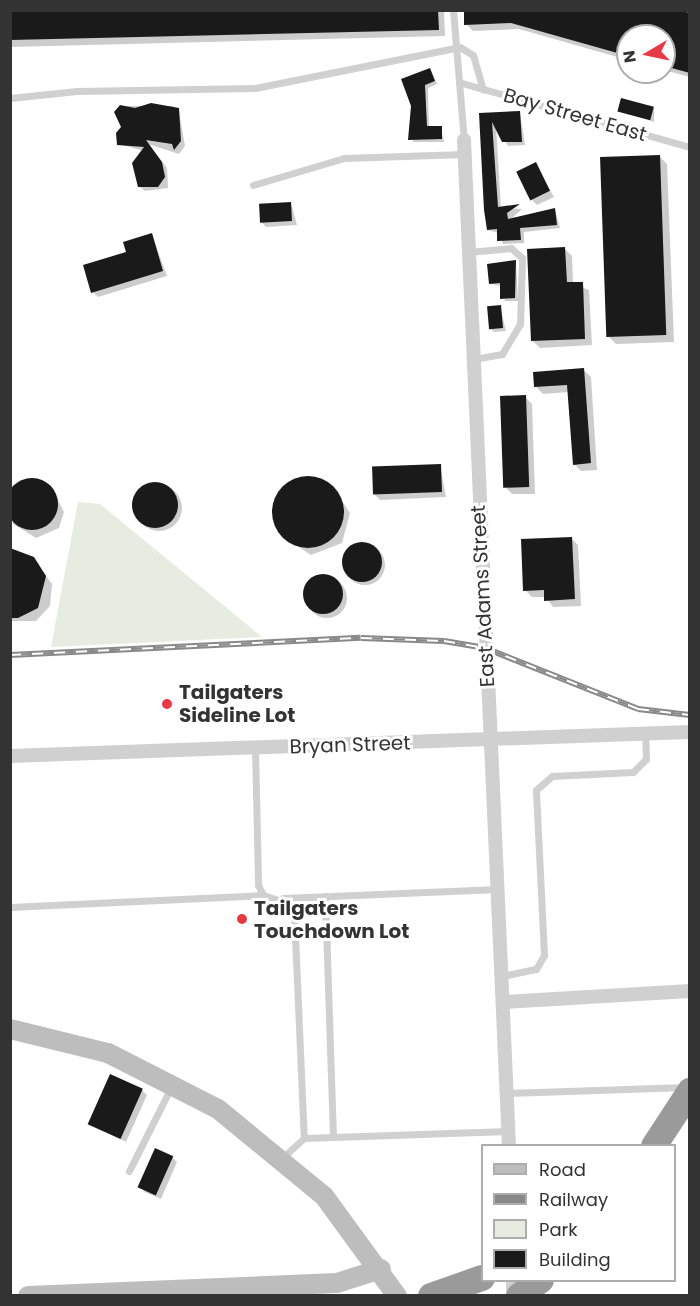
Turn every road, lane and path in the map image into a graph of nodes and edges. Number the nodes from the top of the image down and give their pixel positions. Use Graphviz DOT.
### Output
graph roads {
  1 [pos="453,10"];
  2 [pos="455,48"];
  3 [pos="462,83"];
  4 [pos="483,90"];
  5 [pos="10,98"];
  6 [pos="464,140"];
  7 [pos="690,147"];
  8 [pos="464,154"];
  9 [pos="253,185"];
  10 [pos="468,252"];
  11 [pos="473,359"];
  12 [pos="690,732"];
  13 [pos="645,734"];
  14 [pos="490,740"];
  15 [pos="255,748"];
  16 [pos="10,756"];
  17 [pos="498,889"];
  18 [pos="263,895"];
  19 [pos="325,896"];
  20 [pos="283,898"];
  21 [pos="10,908"];
  22 [pos="502,976"];
  23 [pos="690,991"];
  24 [pos="503,1002"];
  25 [pos="10,1029"];
  26 [pos="173,1083"];
  27 [pos="690,1090"];
  28 [pos="507,1093"];
  29 [pos="690,1102"];
  30 [pos="508,1131"];
  31 [pos="333,1136"];
  32 [pos="304,1138"];
  33 [pos="509,1144"];
  34 [pos="655,1144"];
  35 [pos="667,1144"];
  36 [pos="283,1157"];
  37 [pos="129,1171"];
  38 [pos="381,1269"];
  39 [pos="481,1279"];
  40 [pos="540,1282"];
  41 [pos="27,1296"];
  42 [pos="398,1296"];
  43 [pos="431,1296"];
  44 [pos="519,1296"];
  1 -- 2 [label="lane, East Adams Street"];
  2 -- 3 [label="lane, East Adams Street"];
  2 -- 4 [label="lane"];
  2 -- 5 [label="lane"];
  3 -- 4 [label="lane, Bay Street East"];
  3 -- 6 [label="lane, East Adams Street"];
  4 -- 7 [label="lane, Bay Street East"];
  6 -- 8 [label="street, East Adams Street"];
  8 -- 9 [label="lane"];
  8 -- 10 [label="street, East Adams Street"];
  10 -- 11 [label="street, East Adams Street"];
  10 -- 11 [label="lane"];
  11 -- 14 [label="street, East Adams Street"];
  12 -- 13 [label="street, Bryan Street"];
  13 -- 14 [label="street, Bryan Street"];
  13 -- 22 [label="lane"];
  14 -- 15 [label="street, Bryan Street"];
  14 -- 17 [label="street, East Adams Street"];
  15 -- 16 [label="street, Bryan Street"];
  15 -- 18 [label="lane"];
  17 -- 19 [label="lane"];
  17 -- 22 [label="street, East Adams Street"];
  18 -- 20 [label="lane"];
  18 -- 21 [label="lane"];
  19 -- 20 [label="lane"];
  19 -- 31 [label="lane"];
  20 -- 32 [label="lane"];
  22 -- 24 [label="street, East Adams Street"];
  23 -- 24 [label="street"];
  24 -- 28 [label="street, East Adams Street"];
  25 -- 26 [label="street"];
  26 -- 36 [label="street"];
  26 -- 37 [label="lane"];
  27 -- 28 [label="lane"];
  27 -- 34 [label="highway"];
  28 -- 30 [label="street, East Adams Street"];
  29 -- 35 [label="highway"];
  30 -- 31 [label="lane"];
  30 -- 33 [label="street, East Adams Street"];
  31 -- 32 [label="lane"];
  32 -- 36 [label="lane"];
  36 -- 38 [label="street"];
  38 -- 41 [label="street"];
  38 -- 42 [label="street"];
  39 -- 43 [label="highway"];
  40 -- 44 [label="highway"];
}
